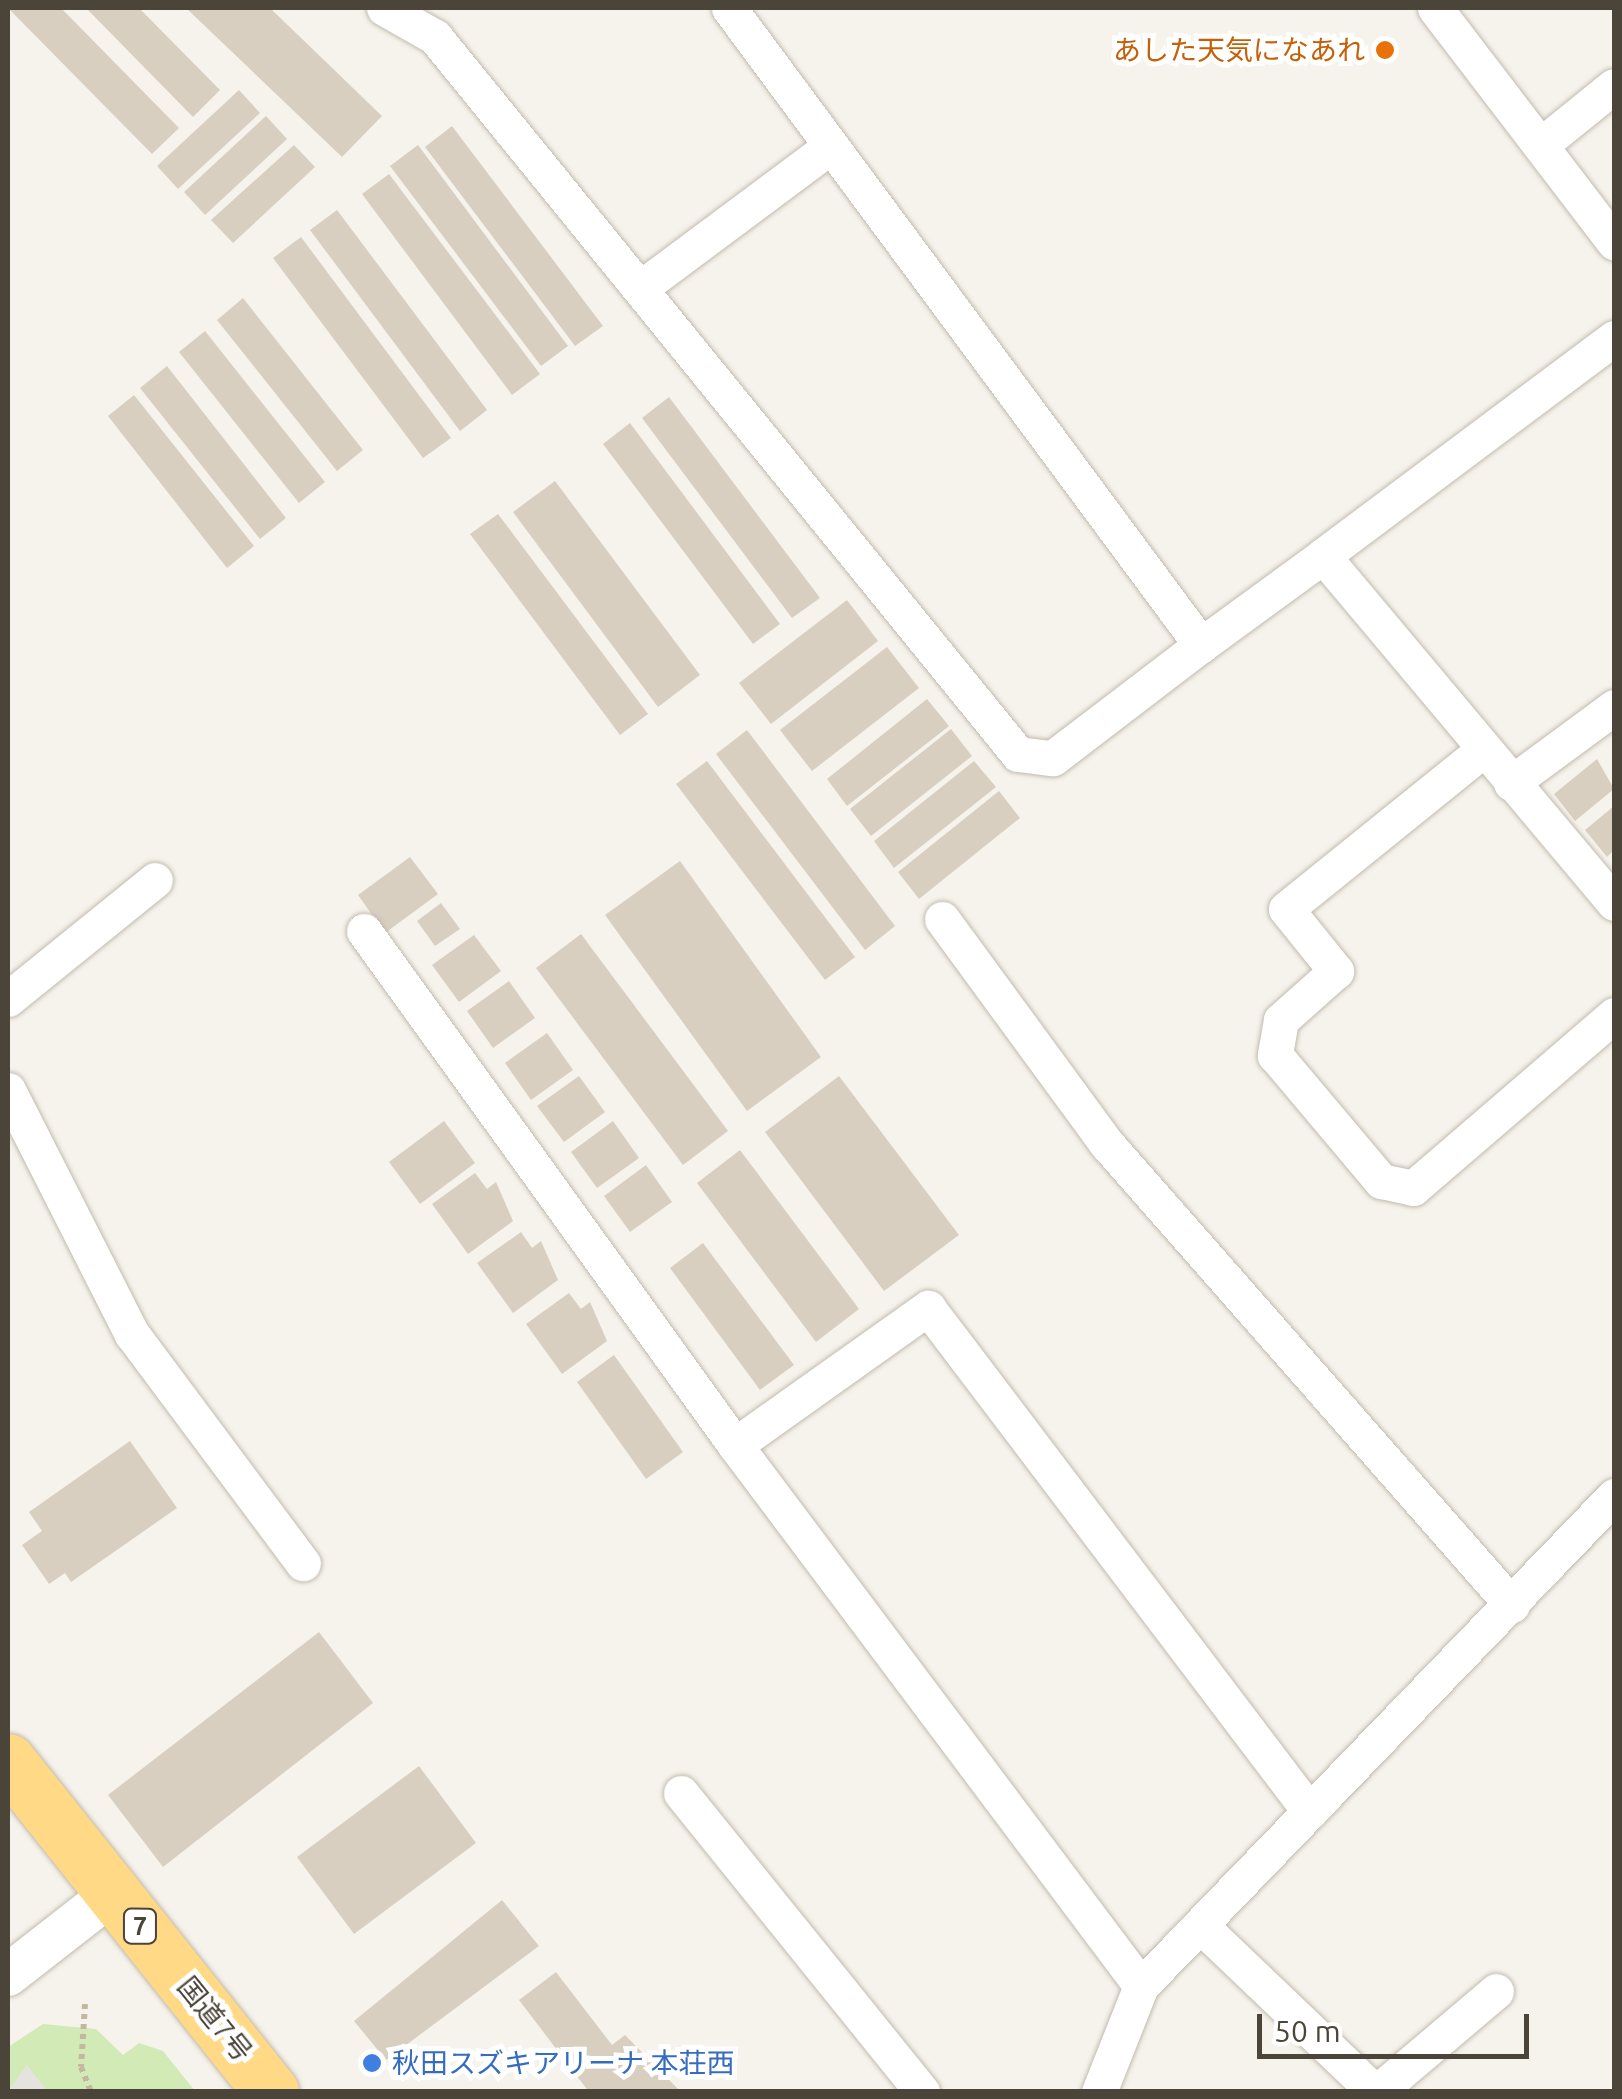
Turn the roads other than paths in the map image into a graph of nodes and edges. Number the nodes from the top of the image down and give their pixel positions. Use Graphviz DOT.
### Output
graph roads {
  1 [pos="384,8"];
  2 [pos="1435,8"];
  3 [pos="742,12"];
  4 [pos="1614,86"];
  5 [pos="1542,144"];
  6 [pos="827,149"];
  7 [pos="1614,242"];
  8 [pos="643,286"];
  9 [pos="1614,338"];
  10 [pos="1323,556"];
  11 [pos="1201,645"];
  12 [pos="1614,707"];
  13 [pos="1483,750"];
  14 [pos="1511,783"];
  15 [pos="155,880"];
  16 [pos="1614,903"];
  17 [pos="942,919"];
  18 [pos="364,931"];
  19 [pos="8,999"];
  20 [pos="1614,1016"];
  21 [pos="8,1090"];
  22 [pos="736,1445"];
  23 [pos="1614,1496"];
  24 [pos="303,1563"];
  25 [pos="1512,1605"];
  26 [pos="8,1761"];
  27 [pos="681,1793"];
  28 [pos="1310,1812"];
  29 [pos="113,1893"];
  30 [pos="1200,1925"];
  31 [pos="8,1975"];
  32 [pos="1141,1986"];
  33 [pos="1496,1991"];
  34 [pos="271,2092"];
  35 [pos="922,2092"];
  36 [pos="1099,2092"];
  37 [pos="1376,2092"];
  1 -- 8 [label="street"];
  2 -- 5 [label="street"];
  3 -- 6 [label="street"];
  4 -- 5 [label="street"];
  5 -- 7 [label="street"];
  6 -- 8 [label="street"];
  6 -- 11 [label="street"];
  8 -- 11 [label="street"];
  9 -- 10 [label="street"];
  10 -- 11 [label="street"];
  10 -- 13 [label="street"];
  12 -- 14 [label="street"];
  13 -- 14 [label="street"];
  13 -- 20 [label="street"];
  14 -- 16 [label="street"];
  15 -- 19 [label="street"];
  17 -- 25 [label="street"];
  18 -- 22 [label="street"];
  21 -- 24 [label="street"];
  22 -- 28 [label="street"];
  22 -- 32 [label="street"];
  23 -- 25 [label="street"];
  25 -- 28 [label="street"];
  26 -- 29 [label="highway, 国道7号 / 7"];
  27 -- 35 [label="street"];
  28 -- 30 [label="street"];
  29 -- 31 [label="street"];
  29 -- 34 [label="highway, 国道7号 / 7"];
  30 -- 32 [label="street"];
  30 -- 37 [label="street"];
  32 -- 36 [label="street"];
  33 -- 37 [label="street"];
}
